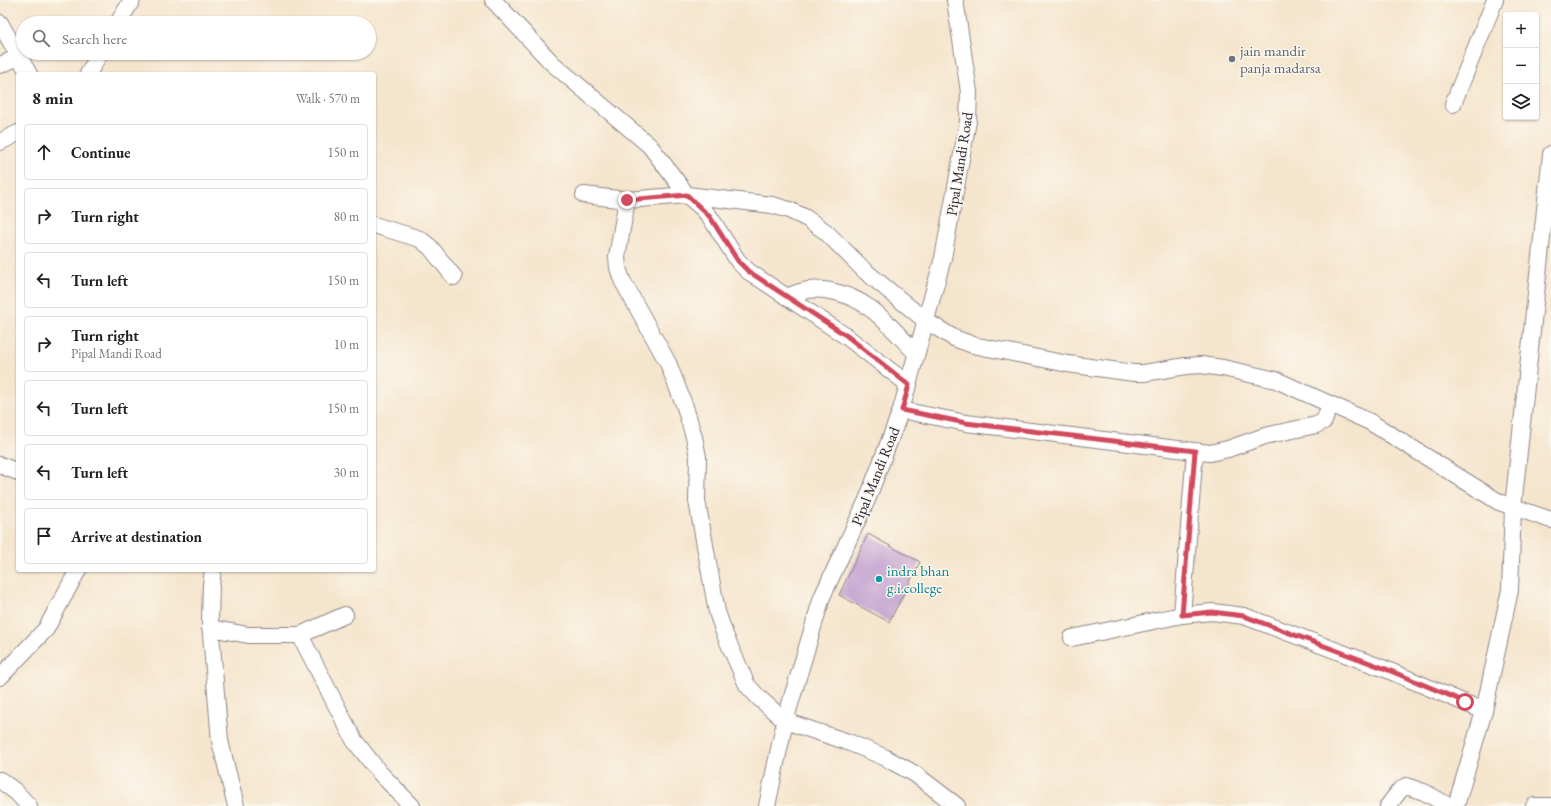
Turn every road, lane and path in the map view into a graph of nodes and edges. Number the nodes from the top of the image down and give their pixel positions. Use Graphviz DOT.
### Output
graph roads {
  1 [pos="132,0"];
  2 [pos="493,0"];
  3 [pos="955,0"];
  4 [pos="1495,0"];
  5 [pos="122,16"];
  6 [pos="0,23"];
  7 [pos="16,52"];
  8 [pos="16,58"];
  9 [pos="21,60"];
  10 [pos="96,60"];
  11 [pos="0,65"];
  12 [pos="28,72"];
  13 [pos="89,72"];
  14 [pos="1453,104"];
  15 [pos="16,134"];
  16 [pos="0,142"];
  17 [pos="1551,154"];
  18 [pos="584,195"];
  19 [pos="687,195"];
  20 [pos="627,200"];
  21 [pos="376,226"];
  22 [pos="454,276"];
  23 [pos="787,297"];
  24 [pos="926,321"];
  25 [pos="916,353"];
  26 [pos="909,385"];
  27 [pos="1330,405"];
  28 [pos="902,410"];
  29 [pos="1195,451"];
  30 [pos="0,465"];
  31 [pos="16,471"];
  32 [pos="1513,507"];
  33 [pos="1551,520"];
  34 [pos="77,572"];
  35 [pos="213,572"];
  36 [pos="345,615"];
  37 [pos="1182,615"];
  38 [pos="210,628"];
  39 [pos="300,635"];
  40 [pos="1072,638"];
  41 [pos="0,678"];
  42 [pos="1484,711"];
  43 [pos="785,722"];
  44 [pos="0,780"];
  45 [pos="29,806"];
  46 [pos="236,806"];
  47 [pos="412,806"];
  48 [pos="767,806"];
  49 [pos="957,806"];
  50 [pos="1388,806"];
  51 [pos="1449,806"];
  52 [pos="1456,806"];
  53 [pos="1534,806"];
  54 [pos="1551,806"];
  1 -- 5 [label="street"];
  2 -- 19 [label="street"];
  3 -- 24 [label="street, Pipal Mandi Road"];
  4 -- 14 [label="street"];
  6 -- 7 [label="street"];
  8 -- 11 [label="street"];
  9 -- 12 [label="street"];
  10 -- 13 [label="street"];
  15 -- 16 [label="street"];
  17 -- 32 [label="street"];
  18 -- 20 [label="street"];
  19 -- 20 [label="street"];
  19 -- 23 [label="street"];
  19 -- 24 [label="street"];
  20 -- 43 [label="street"];
  21 -- 22 [label="street"];
  23 -- 25 [label="street"];
  23 -- 26 [label="street"];
  24 -- 25 [label="street, Pipal Mandi Road"];
  24 -- 27 [label="street"];
  25 -- 26 [label="street, Pipal Mandi Road"];
  26 -- 28 [label="street, Pipal Mandi Road"];
  27 -- 29 [label="street"];
  27 -- 32 [label="street"];
  28 -- 29 [label="street"];
  28 -- 43 [label="street, Pipal Mandi Road"];
  29 -- 37 [label="street"];
  30 -- 31 [label="street"];
  32 -- 33 [label="street"];
  32 -- 42 [label="street"];
  34 -- 41 [label="street"];
  35 -- 38 [label="street"];
  36 -- 39 [label="street"];
  37 -- 40 [label="street"];
  37 -- 42 [label="street"];
  38 -- 39 [label="street"];
  38 -- 46 [label="street"];
  39 -- 47 [label="street"];
  42 -- 52 [label="street"];
  43 -- 48 [label="street, Pipal Mandi Road"];
  43 -- 49 [label="street"];
  44 -- 45 [label="street"];
  50 -- 51 [label="street"];
  53 -- 54 [label="street"];
}
